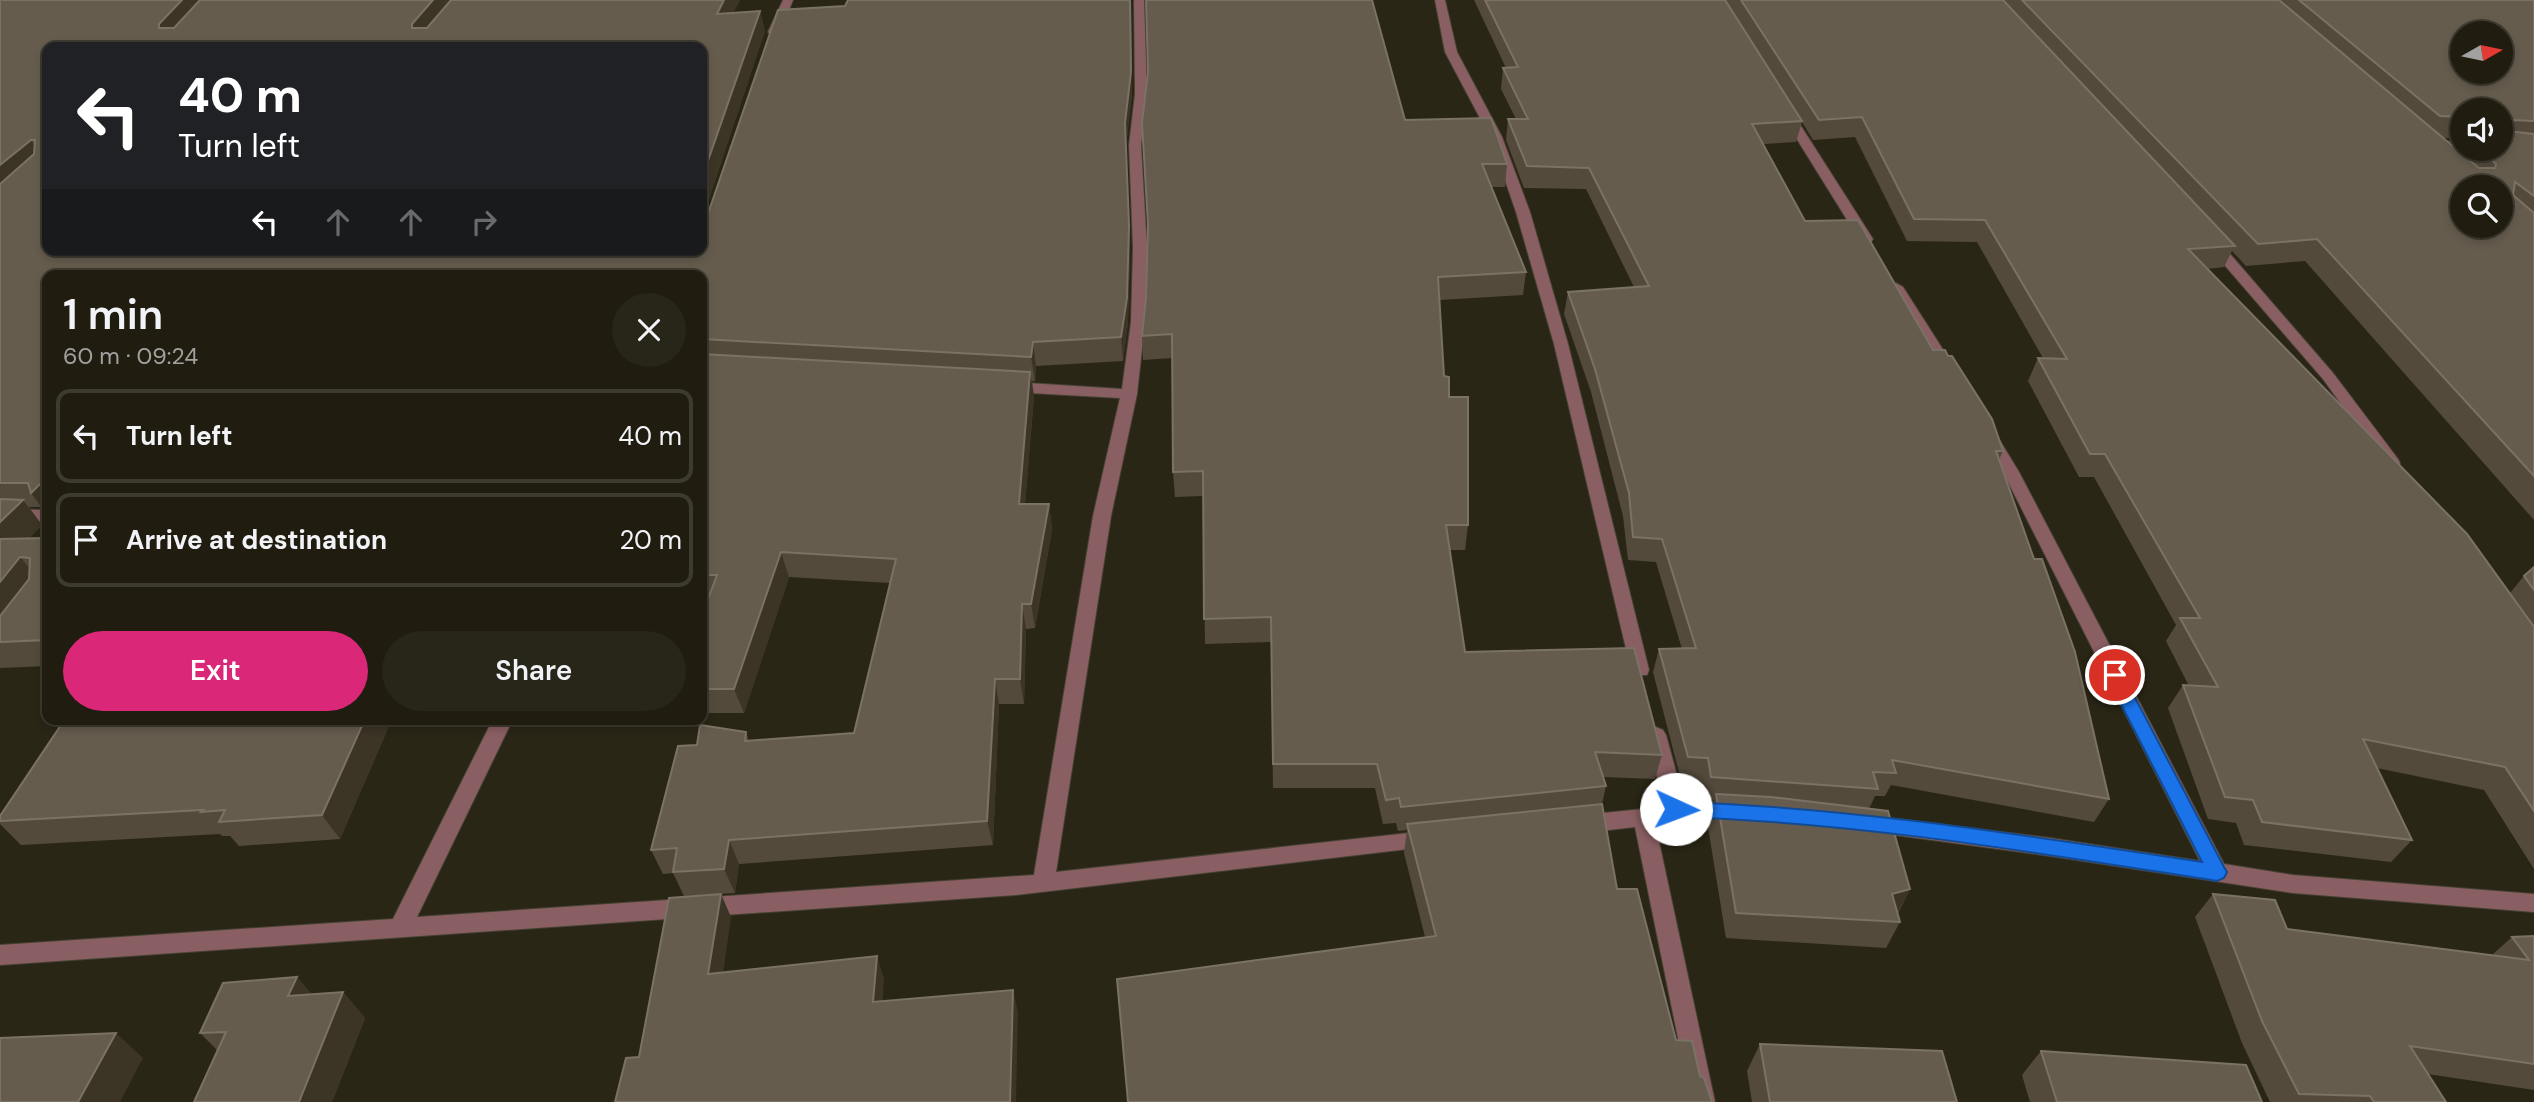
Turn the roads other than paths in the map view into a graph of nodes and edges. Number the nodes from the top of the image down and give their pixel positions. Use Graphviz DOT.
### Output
graph roads {
  1 [pos="788,0"];
  2 [pos="1139,0"];
  3 [pos="1440,0"];
  4 [pos="769,44"];
  5 [pos="1777,98"];
  6 [pos="2201,230"];
  7 [pos="1871,248"];
  8 [pos="1886,271"];
  9 [pos="1956,384"];
  10 [pos="992,386"];
  11 [pos="1129,394"];
  12 [pos="1977,417"];
  13 [pos="2405,480"];
  14 [pos="0,515"];
  15 [pos="42,516"];
  16 [pos="1644,689"];
  17 [pos="1651,716"];
  18 [pos="500,725"];
  19 [pos="1676,809"];
  20 [pos="1749,811"];
  21 [pos="1643,818"];
  22 [pos="1857,824"];
  23 [pos="1559,826"];
  24 [pos="1452,837"];
  25 [pos="2217,872"];
  26 [pos="1044,882"];
  27 [pos="2534,904"];
  28 [pos="400,928"];
  29 [pos="0,955"];
  30 [pos="1703,1102"];
  1 -- 4 [label="street"];
  2 -- 11 [label="street"];
  3 -- 16 [label="street"];
  5 -- 7 [label="street"];
  6 -- 13 [label="street"];
  8 -- 9 [label="street"];
  10 -- 11 [label="street"];
  11 -- 26 [label="street"];
  12 -- 25 [label="street"];
  14 -- 15 [label="street"];
  17 -- 19 [label="street"];
  18 -- 28 [label="street"];
  19 -- 20 [label="street"];
  19 -- 21 [label="street"];
  21 -- 23 [label="street"];
  21 -- 30 [label="street"];
  22 -- 25 [label="street"];
  24 -- 26 [label="street"];
  25 -- 27 [label="street"];
  26 -- 28 [label="street"];
  28 -- 29 [label="street"];
}
